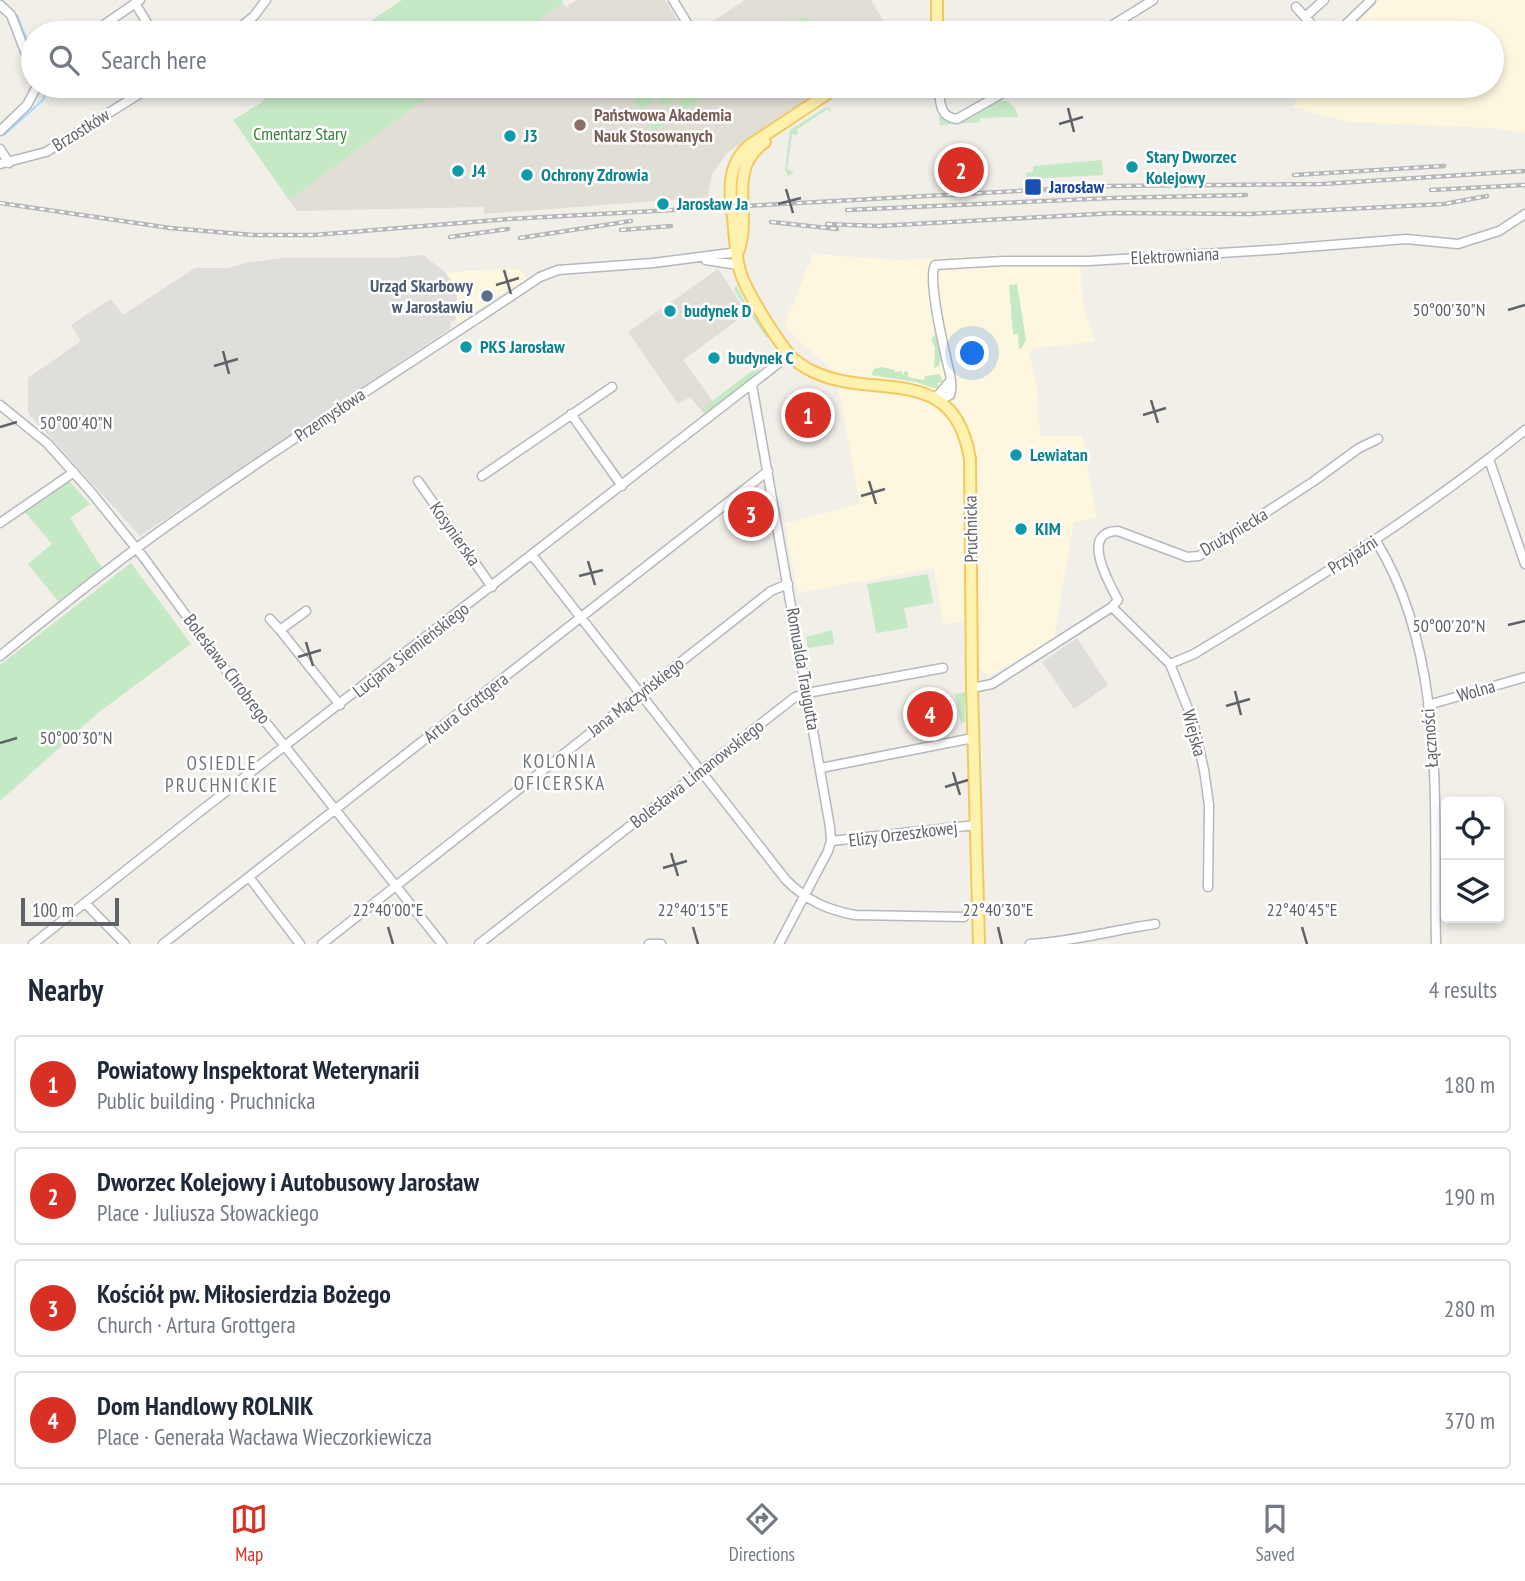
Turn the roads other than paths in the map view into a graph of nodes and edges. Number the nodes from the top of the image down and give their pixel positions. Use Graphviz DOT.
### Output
graph roads {
  1 [pos="266,0"];
  2 [pos="673,0"];
  3 [pos="937,0"];
  4 [pos="1153,0"];
  5 [pos="1371,0"];
  6 [pos="1322,1"];
  7 [pos="137,2"];
  8 [pos="0,5"];
  9 [pos="1296,7"];
  10 [pos="1305,17"];
  11 [pos="109,21"];
  12 [pos="147,21"];
  13 [pos="248,21"];
  14 [pos="686,21"];
  15 [pos="937,21"];
  16 [pos="1119,21"];
  17 [pos="1308,21"];
  18 [pos="1349,21"];
  19 [pos="21,41"];
  20 [pos="31,98"];
  21 [pos="133,98"];
  22 [pos="821,98"];
  23 [pos="832,98"];
  24 [pos="941,98"];
  25 [pos="994,98"];
  26 [pos="0,131"];
  27 [pos="0,149"];
  28 [pos="4,163"];
  29 [pos="1525,214"];
  30 [pos="738,252"];
  31 [pos="696,258"];
  32 [pos="738,265"];
  33 [pos="789,355"];
  34 [pos="752,385"];
  35 [pos="612,387"];
  36 [pos="938,401"];
  37 [pos="0,405"];
  38 [pos="571,414"];
  39 [pos="1525,430"];
  40 [pos="1378,439"];
  41 [pos="1489,459"];
  42 [pos="768,471"];
  43 [pos="74,472"];
  44 [pos="482,476"];
  45 [pos="418,481"];
  46 [pos="622,485"];
  47 [pos="0,523"];
  48 [pos="1376,541"];
  49 [pos="137,549"];
  50 [pos="532,555"];
  51 [pos="1525,564"];
  52 [pos="788,584"];
  53 [pos="492,587"];
  54 [pos="1115,604"];
  55 [pos="306,611"];
  56 [pos="581,618"];
  57 [pos="270,619"];
  58 [pos="279,630"];
  59 [pos="0,656"];
  60 [pos="1170,664"];
  61 [pos="943,668"];
  62 [pos="1525,677"];
  63 [pos="972,688"];
  64 [pos="807,693"];
  65 [pos="641,694"];
  66 [pos="340,705"];
  67 [pos="1428,705"];
  68 [pos="973,738"];
  69 [pos="285,746"];
  70 [pos="821,768"];
  71 [pos="701,771"];
  72 [pos="336,810"];
  73 [pos="976,825"];
  74 [pos="831,841"];
  75 [pos="249,877"];
  76 [pos="395,887"];
  77 [pos="1208,887"];
  78 [pos="804,897"];
  79 [pos="85,904"];
  80 [pos="964,918"];
  81 [pos="1155,924"];
  82 [pos="33,944"];
  83 [pos="125,944"];
  84 [pos="163,944"];
  85 [pos="300,944"];
  86 [pos="322,944"];
  87 [pos="442,944"];
  88 [pos="480,944"];
  89 [pos="649,944"];
  90 [pos="661,944"];
  91 [pos="779,944"];
  92 [pos="979,944"];
  93 [pos="1030,944"];
  94 [pos="1436,944"];
  1 -- 13 [label="street"];
  2 -- 14 [label="street"];
  3 -- 15 [label="main road"];
  4 -- 16 [label="street"];
  5 -- 18 [label="street"];
  6 -- 10 [label="street"];
  7 -- 11 [label="street"];
  7 -- 12 [label="street"];
  8 -- 19 [label="street"];
  9 -- 10 [label="street"];
  10 -- 17 [label="street"];
  20 -- 26 [label="street"];
  21 -- 28 [label="street, Brzostków"];
  22 -- 30 [label="main road, Pruchnicka"];
  23 -- 30 [label="main road, Pruchnicka"];
  24 -- 25 [label="street"];
  27 -- 28 [label="street"];
  29 -- 36 [label="street, Elektrowniana"];
  30 -- 31 [label="street"];
  30 -- 32 [label="main road, Pruchnicka"];
  31 -- 32 [label="street"];
  31 -- 49 [label="street, Przemysłowa"];
  32 -- 33 [label="main road, Pruchnicka"];
  33 -- 34 [label="street, Lucjana Siemieńskiego"];
  33 -- 36 [label="main road, Pruchnicka"];
  34 -- 42 [label="street, Romualda Traugutta"];
  34 -- 46 [label="street, Lucjana Siemieńskiego"];
  35 -- 38 [label="street"];
  36 -- 63 [label="main road, Pruchnicka"];
  37 -- 43 [label="street, Bolesława Chrobrego"];
  38 -- 44 [label="street"];
  38 -- 46 [label="street"];
  39 -- 41 [label="street, Przyjaźni"];
  40 -- 54 [label="street, Drużyniecka"];
  41 -- 48 [label="street, Przyjaźni"];
  41 -- 51 [label="street"];
  42 -- 52 [label="street, Romualda Traugutta"];
  42 -- 56 [label="street, Artura Grottgera"];
  43 -- 47 [label="street"];
  43 -- 49 [label="street, Bolesława Chrobrego"];
  45 -- 53 [label="street, Kosynierska"];
  46 -- 50 [label="street, Lucjana Siemieńskiego"];
  48 -- 60 [label="street, Przyjaźni"];
  48 -- 67 [label="street, Łączności"];
  49 -- 59 [label="street, Przemysłowa"];
  49 -- 69 [label="street, Bolesława Chrobrego"];
  50 -- 53 [label="street, Lucjana Siemieńskiego"];
  50 -- 56 [label="street"];
  52 -- 64 [label="street, Romualda Traugutta"];
  52 -- 65 [label="street, Jana Mączyńskiego"];
  53 -- 66 [label="street, Lucjana Siemieńskiego"];
  54 -- 60 [label="street, Wiejska"];
  54 -- 63 [label="street"];
  55 -- 58 [label="street"];
  56 -- 65 [label="street"];
  56 -- 72 [label="street, Artura Grottgera"];
  57 -- 58 [label="street"];
  58 -- 66 [label="street"];
  60 -- 77 [label="street, Wiejska"];
  61 -- 64 [label="street, Bolesława Limanowskiego"];
  62 -- 67 [label="street, Wolna"];
  63 -- 68 [label="main road, Pruchnicka"];
  64 -- 70 [label="street, Romualda Traugutta"];
  64 -- 71 [label="street, Bolesława Limanowskiego"];
  65 -- 71 [label="street"];
  65 -- 76 [label="street, Jana Mączyńskiego"];
  66 -- 69 [label="street, Lucjana Siemieńskiego"];
  67 -- 94 [label="street, Łączności"];
  68 -- 70 [label="street"];
  68 -- 73 [label="main road, Pruchnicka"];
  69 -- 72 [label="street, Bolesława Chrobrego"];
  69 -- 79 [label="street, Lucjana Siemieńskiego"];
  70 -- 74 [label="street, Romualda Traugutta"];
  71 -- 78 [label="street"];
  71 -- 88 [label="street, Bolesława Limanowskiego"];
  72 -- 75 [label="street, Artura Grottgera"];
  72 -- 76 [label="street, Bolesława Chrobrego"];
  73 -- 74 [label="street, Elizy Orzeszkowej"];
  73 -- 92 [label="main road, Pruchnicka"];
  74 -- 78 [label="street"];
  75 -- 84 [label="street, Artura Grottgera"];
  75 -- 85 [label="street"];
  76 -- 86 [label="street, Jana Mączyńskiego"];
  76 -- 87 [label="street, Bolesława Chrobrego"];
  78 -- 80 [label="street"];
  78 -- 91 [label="street"];
  79 -- 82 [label="street, Lucjana Siemieńskiego"];
  79 -- 83 [label="street"];
  81 -- 93 [label="street"];
  89 -- 90 [label="street"];
}
